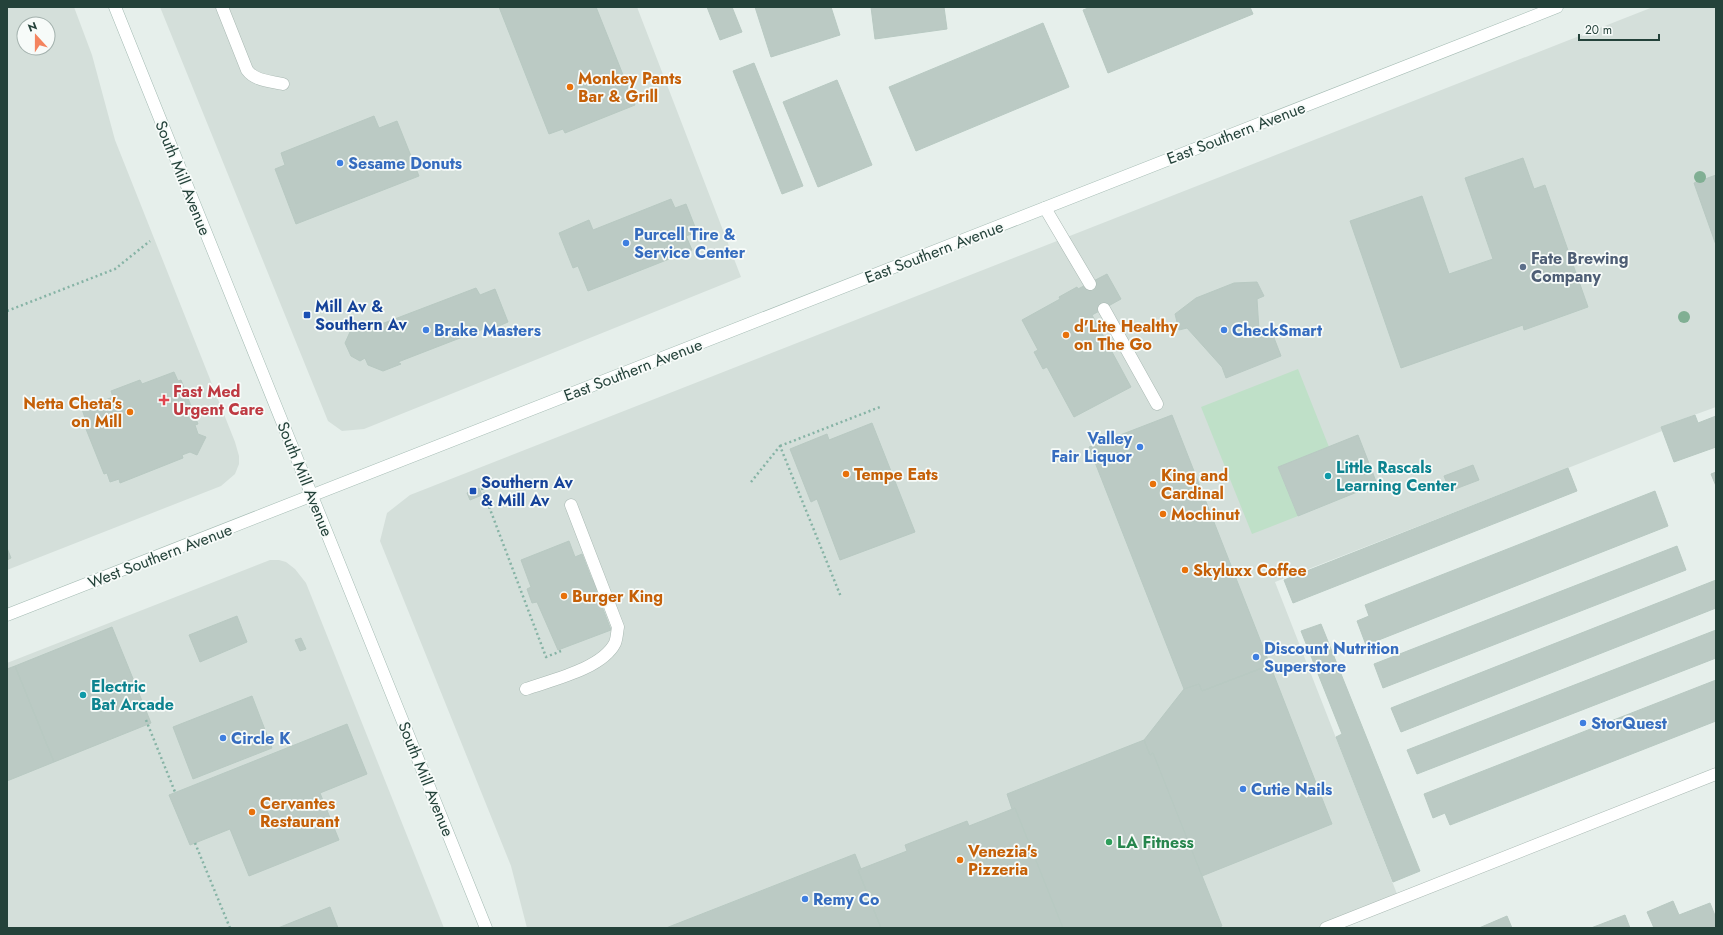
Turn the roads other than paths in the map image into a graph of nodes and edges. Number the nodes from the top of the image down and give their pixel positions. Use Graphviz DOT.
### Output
graph roads {
  1 [pos="115,7"];
  2 [pos="222,7"];
  3 [pos="1557,7"];
  4 [pos="283,84"];
  5 [pos="1046,208"];
  6 [pos="1090,284"];
  7 [pos="1104,309"];
  8 [pos="1157,404"];
  9 [pos="312,496"];
  10 [pos="570,505"];
  11 [pos="7,615"];
  12 [pos="526,690"];
  13 [pos="1716,774"];
  14 [pos="486,928"];
  15 [pos="1326,928"];
  1 -- 9 [label="main road, South Mill Avenue"];
  2 -- 4 [label="main road"];
  3 -- 5 [label="main road, East Southern Avenue"];
  5 -- 6 [label="main road"];
  5 -- 9 [label="main road, East Southern Avenue"];
  7 -- 8 [label="main road"];
  9 -- 11 [label="main road, West Southern Avenue"];
  9 -- 14 [label="main road, South Mill Avenue"];
  10 -- 12 [label="main road"];
  13 -- 15 [label="main road"];
}
